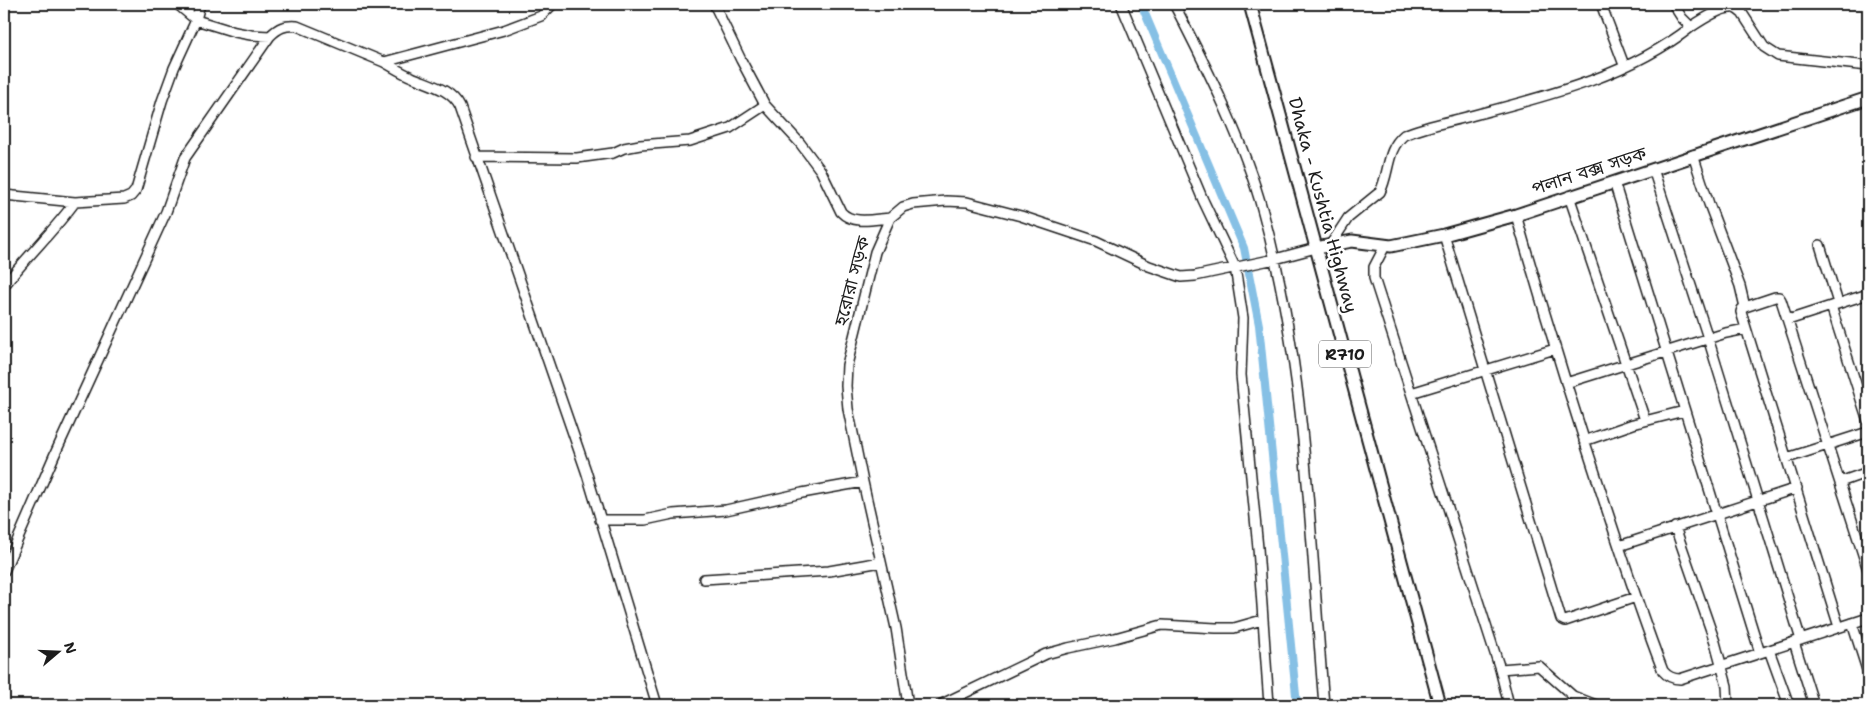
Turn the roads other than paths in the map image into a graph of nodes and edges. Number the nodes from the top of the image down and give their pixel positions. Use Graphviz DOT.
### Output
graph roads {
  1 [pos="177,4"];
  2 [pos="200,4"];
  3 [pos="553,4"];
  4 [pos="714,4"];
  5 [pos="1121,4"];
  6 [pos="1174,4"];
  7 [pos="1250,4"];
  8 [pos="1600,4"];
  9 [pos="1673,4"];
  10 [pos="196,20"];
  11 [pos="1691,27"];
  12 [pos="270,36"];
  13 [pos="384,62"];
  14 [pos="1624,66"];
  15 [pos="1868,66"];
  16 [pos="1868,98"];
  17 [pos="765,104"];
  18 [pos="1693,155"];
  19 [pos="476,157"];
  20 [pos="1653,169"];
  21 [pos="1614,182"];
  22 [pos="4,195"];
  23 [pos="1569,196"];
  24 [pos="74,202"];
  25 [pos="1516,215"];
  26 [pos="890,218"];
  27 [pos="1444,235"];
  28 [pos="1331,244"];
  29 [pos="1820,245"];
  30 [pos="1385,246"];
  31 [pos="1316,248"];
  32 [pos="1275,259"];
  33 [pos="1236,267"];
  34 [pos="4,286"];
  35 [pos="1868,294"];
  36 [pos="1835,304"];
  37 [pos="1744,307"];
  38 [pos="1788,320"];
  39 [pos="1746,329"];
  40 [pos="1708,338"];
  41 [pos="1555,349"];
  42 [pos="1666,352"];
  43 [pos="1625,364"];
  44 [pos="1485,371"];
  45 [pos="1566,383"];
  46 [pos="1411,393"];
  47 [pos="1684,411"];
  48 [pos="1645,420"];
  49 [pos="1868,421"];
  50 [pos="1868,432"];
  51 [pos="1584,441"];
  52 [pos="1829,445"];
  53 [pos="1787,458"];
  54 [pos="1868,472"];
  55 [pos="863,482"];
  56 [pos="1840,482"];
  57 [pos="1797,488"];
  58 [pos="1758,500"];
  59 [pos="1716,514"];
  60 [pos="600,520"];
  61 [pos="1675,526"];
  62 [pos="1619,546"];
  63 [pos="881,562"];
  64 [pos="1868,570"];
  65 [pos="4,571"];
  66 [pos="704,578"];
  67 [pos="1636,597"];
  68 [pos="1868,618"];
  69 [pos="1262,620"];
  70 [pos="1852,623"];
  71 [pos="1839,627"];
  72 [pos="1797,641"];
  73 [pos="1769,650"];
  74 [pos="1760,653"];
  75 [pos="1721,666"];
  76 [pos="1500,669"];
  77 [pos="1868,673"];
  78 [pos="657,705"];
  79 [pos="908,705"];
  80 [pos="940,705"];
  81 [pos="1269,705"];
  82 [pos="1324,705"];
  83 [pos="1440,705"];
  84 [pos="1509,705"];
  85 [pos="1596,705"];
  86 [pos="1728,705"];
  87 [pos="1789,705"];
  88 [pos="1814,705"];
  1 -- 10 [label="street"];
  2 -- 10 [label="street"];
  3 -- 13 [label="street"];
  4 -- 17 [label="street"];
  5 -- 33 [label="street"];
  6 -- 32 [label="street"];
  7 -- 31 [label="main road, Dhaka - Kushtia Highway / R710"];
  8 -- 14 [label="street"];
  9 -- 11 [label="street"];
  10 -- 12 [label="street"];
  10 -- 24 [label="street"];
  11 -- 14 [label="street"];
  11 -- 15 [label="street"];
  12 -- 13 [label="street"];
  12 -- 65 [label="street"];
  13 -- 19 [label="street"];
  14 -- 28 [label="street"];
  16 -- 18 [label="main road, পলান বক্স সড়ক"];
  17 -- 19 [label="street"];
  17 -- 26 [label="street"];
  18 -- 20 [label="main road, পলান বক্স সড়ক"];
  18 -- 37 [label="street"];
  19 -- 60 [label="street"];
  20 -- 21 [label="main road, পলান বক্স সড়ক"];
  20 -- 40 [label="street"];
  21 -- 23 [label="main road, পলান বক্স সড়ক"];
  21 -- 42 [label="street"];
  22 -- 24 [label="street"];
  23 -- 25 [label="main road, পলান বক্স সড়ক"];
  23 -- 43 [label="street"];
  24 -- 34 [label="street"];
  25 -- 27 [label="main road, পলান বক্স সড়ক"];
  25 -- 41 [label="street"];
  26 -- 33 [label="street"];
  26 -- 55 [label="street, হরোরা সড়ক"];
  27 -- 30 [label="main road, পলান বক্স সড়ক"];
  27 -- 44 [label="street"];
  28 -- 30 [label="main road, পলান বক্স সড়ক"];
  28 -- 31 [label="main road, পলান বক্স সড়ক"];
  29 -- 36 [label="street"];
  30 -- 46 [label="street"];
  31 -- 32 [label="street"];
  31 -- 83 [label="main road, Dhaka - Kushtia Highway / R710"];
  32 -- 33 [label="street"];
  32 -- 82 [label="street"];
  33 -- 69 [label="street"];
  35 -- 36 [label="street"];
  36 -- 38 [label="street"];
  36 -- 49 [label="street"];
  37 -- 38 [label="street"];
  37 -- 39 [label="street"];
  38 -- 52 [label="street"];
  39 -- 40 [label="street"];
  39 -- 53 [label="street"];
  40 -- 42 [label="street"];
  40 -- 58 [label="street"];
  41 -- 44 [label="street"];
  41 -- 45 [label="street"];
  42 -- 43 [label="street"];
  42 -- 47 [label="street"];
  43 -- 45 [label="street"];
  43 -- 48 [label="street"];
  44 -- 46 [label="street"];
  44 -- 67 [label="street"];
  45 -- 51 [label="street"];
  46 -- 76 [label="street"];
  47 -- 48 [label="street"];
  47 -- 59 [label="street"];
  48 -- 51 [label="street"];
  50 -- 52 [label="street"];
  51 -- 62 [label="street"];
  52 -- 53 [label="street"];
  52 -- 56 [label="street"];
  53 -- 57 [label="street"];
  54 -- 56 [label="street"];
  55 -- 60 [label="street"];
  55 -- 63 [label="street, হরোরা সড়ক"];
  56 -- 64 [label="street"];
  57 -- 58 [label="street"];
  57 -- 71 [label="street"];
  58 -- 59 [label="street"];
  58 -- 72 [label="street"];
  59 -- 61 [label="street"];
  59 -- 74 [label="street"];
  60 -- 78 [label="street"];
  61 -- 62 [label="street"];
  61 -- 75 [label="street"];
  62 -- 67 [label="street"];
  63 -- 66 [label="street"];
  63 -- 79 [label="street, হরোরা সড়ক"];
  67 -- 75 [label="street"];
  68 -- 70 [label="street"];
  69 -- 80 [label="street"];
  69 -- 81 [label="street"];
  70 -- 71 [label="street"];
  70 -- 77 [label="street"];
  71 -- 72 [label="street"];
  72 -- 73 [label="street"];
  72 -- 88 [label="street"];
  73 -- 74 [label="street"];
  73 -- 87 [label="street"];
  74 -- 75 [label="street"];
  75 -- 86 [label="street"];
  76 -- 84 [label="street"];
  76 -- 85 [label="street"];
}
